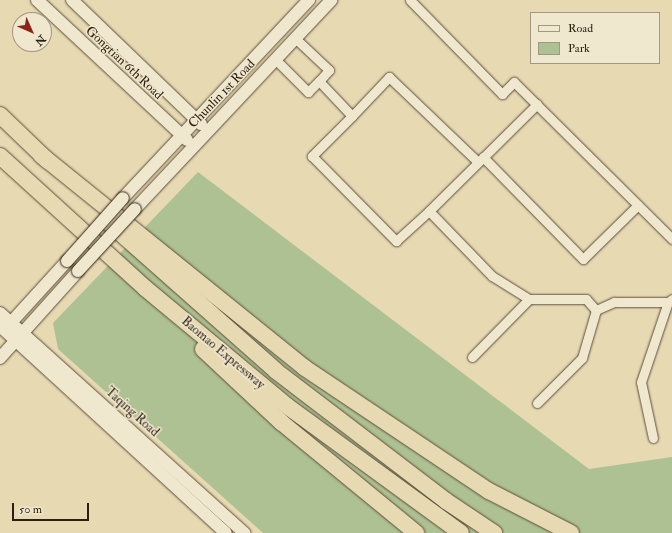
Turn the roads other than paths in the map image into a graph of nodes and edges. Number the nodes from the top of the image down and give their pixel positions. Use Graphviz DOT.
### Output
graph roads {
  1 [pos="37,0"];
  2 [pos="72,0"];
  3 [pos="309,0"];
  4 [pos="331,0"];
  5 [pos="410,0"];
  6 [pos="295,38"];
  7 [pos="275,60"];
  8 [pos="319,81"];
  9 [pos="537,104"];
  10 [pos="0,115"];
  11 [pos="352,116"];
  12 [pos="196,119"];
  13 [pos="207,130"];
  14 [pos="181,134"];
  15 [pos="192,146"];
  16 [pos="41,155"];
  17 [pos="0,156"];
  18 [pos="481,160"];
  19 [pos="638,205"];
  20 [pos="429,211"];
  21 [pos="81,231"];
  22 [pos="672,239"];
  23 [pos="529,300"];
  24 [pos="670,300"];
  25 [pos="596,310"];
  26 [pos="0,313"];
  27 [pos="4,329"];
  28 [pos="20,337"];
  29 [pos="472,357"];
  30 [pos="0,358"];
  31 [pos="537,403"];
  32 [pos="653,438"];
  33 [pos="489,492"];
  34 [pos="226,533"];
  35 [pos="244,533"];
  36 [pos="416,533"];
  37 [pos="461,533"];
  38 [pos="494,533"];
  39 [pos="552,533"];
  40 [pos="571,533"];
  1 -- 14 [label="street, Gongtian 6th Road"];
  2 -- 12 [label="street, Gongtian 6th Road"];
  3 -- 12 [label="street, Chunlin 1st Road"];
  4 -- 6 [label="street, Chunlin 1st Road"];
  5 -- 9 [label="street"];
  6 -- 7 [label="street, Chunlin 1st Road"];
  6 -- 8 [label="street"];
  7 -- 8 [label="street"];
  7 -- 13 [label="street, Chunlin 1st Road"];
  8 -- 11 [label="street"];
  9 -- 18 [label="street"];
  9 -- 19 [label="street"];
  10 -- 16 [label="highway, Baomao Expressway"];
  11 -- 18 [label="street"];
  11 -- 20 [label="street"];
  12 -- 13 [label="street, Gongtian 6th Road"];
  12 -- 14 [label="street, Chunlin 1st Road"];
  13 -- 15 [label="street, Chunlin 1st Road"];
  14 -- 15 [label="street, Gongtian 6th Road"];
  14 -- 27 [label="street, Chunlin 1st Road, bridge"];
  15 -- 28 [label="street, Chunlin 1st Road, bridge"];
  16 -- 33 [label="highway"];
  16 -- 38 [label="highway, Baomao Expressway"];
  17 -- 21 [label="highway, Baomao Expressway"];
  18 -- 19 [label="street"];
  18 -- 20 [label="street"];
  19 -- 22 [label="street"];
  20 -- 23 [label="street"];
  21 -- 36 [label="highway"];
  21 -- 37 [label="highway, Baomao Expressway"];
  23 -- 25 [label="street"];
  23 -- 29 [label="street"];
  24 -- 25 [label="street"];
  24 -- 32 [label="street"];
  25 -- 31 [label="street"];
  26 -- 27 [label="street, Taqing Road"];
  27 -- 28 [label="street, Taqing Road"];
  28 -- 30 [label="street, Chunlin 1st Road"];
  28 -- 34 [label="street, Taqing Road"];
  28 -- 35 [label="street, Taqing Road"];
  33 -- 39 [label="highway"];
  33 -- 40 [label="highway"];
}
